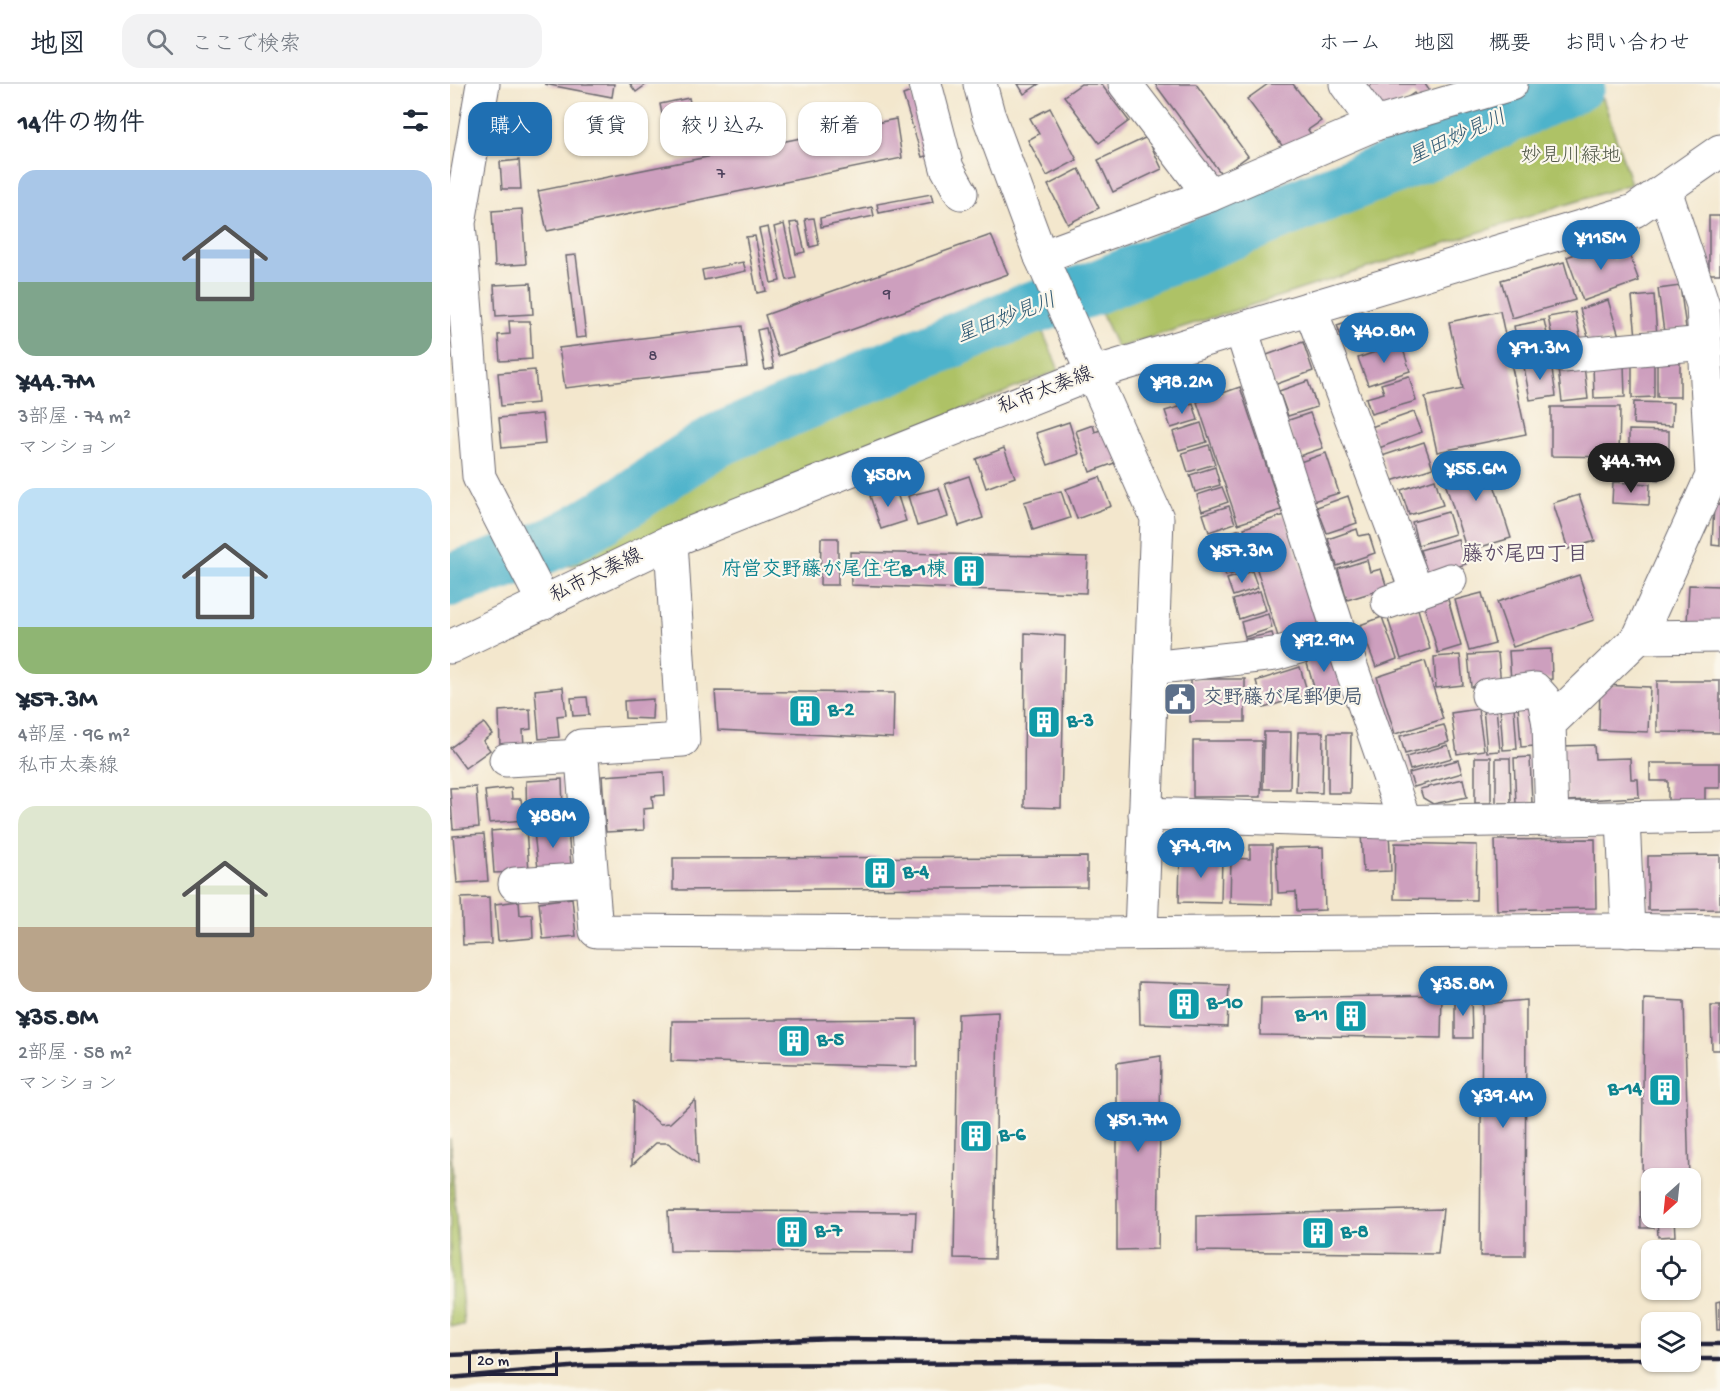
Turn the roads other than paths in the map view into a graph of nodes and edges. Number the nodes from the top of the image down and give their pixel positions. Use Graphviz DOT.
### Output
graph roads {
  1 [pos="483,84"];
  2 [pos="925,84"];
  3 [pos="980,84"];
  4 [pos="1125,84"];
  5 [pos="1346,84"];
  6 [pos="1511,84"];
  7 [pos="1375,124"];
  8 [pos="1720,151"];
  9 [pos="1665,190"];
  10 [pos="961,193"];
  11 [pos="1210,195"];
  12 [pos="1041,258"];
  13 [pos="1712,305"];
  14 [pos="1310,308"];
  15 [pos="1241,329"];
  16 [pos="1705,343"];
  17 [pos="1563,356"];
  18 [pos="1094,373"];
  19 [pos="1716,476"];
  20 [pos="670,541"];
  21 [pos="1450,580"];
  22 [pos="544,603"];
  23 [pos="1340,635"];
  24 [pos="1720,636"];
  25 [pos="1639,637"];
  26 [pos="450,647"];
  27 [pos="1151,668"];
  28 [pos="1488,694"];
  29 [pos="1549,724"];
  30 [pos="582,756"];
  31 [pos="506,760"];
  32 [pos="1145,813"];
  33 [pos="1720,816"];
  34 [pos="1623,818"];
  35 [pos="1552,820"];
  36 [pos="1405,822"];
  37 [pos="592,879"];
  38 [pos="515,884"];
  39 [pos="1628,931"];
  40 [pos="1720,932"];
  41 [pos="1141,933"];
  1 -- 22 [label="street"];
  2 -- 10 [label="street"];
  3 -- 12 [label="street"];
  4 -- 11 [label="street"];
  5 -- 7 [label="street"];
  6 -- 7 [label="street"];
  7 -- 11 [label="street"];
  8 -- 9 [label="street, 私市太秦線"];
  9 -- 13 [label="street"];
  9 -- 14 [label="street, 私市太秦線"];
  11 -- 12 [label="street"];
  12 -- 18 [label="street"];
  13 -- 16 [label="street"];
  14 -- 15 [label="street, 私市太秦線"];
  14 -- 21 [label="street"];
  15 -- 18 [label="street, 私市太秦線"];
  15 -- 23 [label="street"];
  16 -- 17 [label="street"];
  16 -- 19 [label="street"];
  18 -- 20 [label="street, 私市太秦線"];
  18 -- 27 [label="street"];
  19 -- 25 [label="street"];
  20 -- 22 [label="street, 私市太秦線"];
  20 -- 30 [label="street"];
  22 -- 26 [label="street, 私市太秦線"];
  23 -- 27 [label="street"];
  23 -- 36 [label="street"];
  24 -- 25 [label="street"];
  25 -- 29 [label="street"];
  27 -- 32 [label="street"];
  28 -- 29 [label="street"];
  29 -- 35 [label="street"];
  30 -- 31 [label="street"];
  30 -- 37 [label="street"];
  32 -- 36 [label="street"];
  32 -- 41 [label="street"];
  33 -- 34 [label="street"];
  34 -- 35 [label="street"];
  34 -- 39 [label="street"];
  35 -- 36 [label="street"];
  37 -- 38 [label="street"];
  37 -- 41 [label="street"];
  39 -- 40 [label="street"];
  39 -- 41 [label="street"];
}
